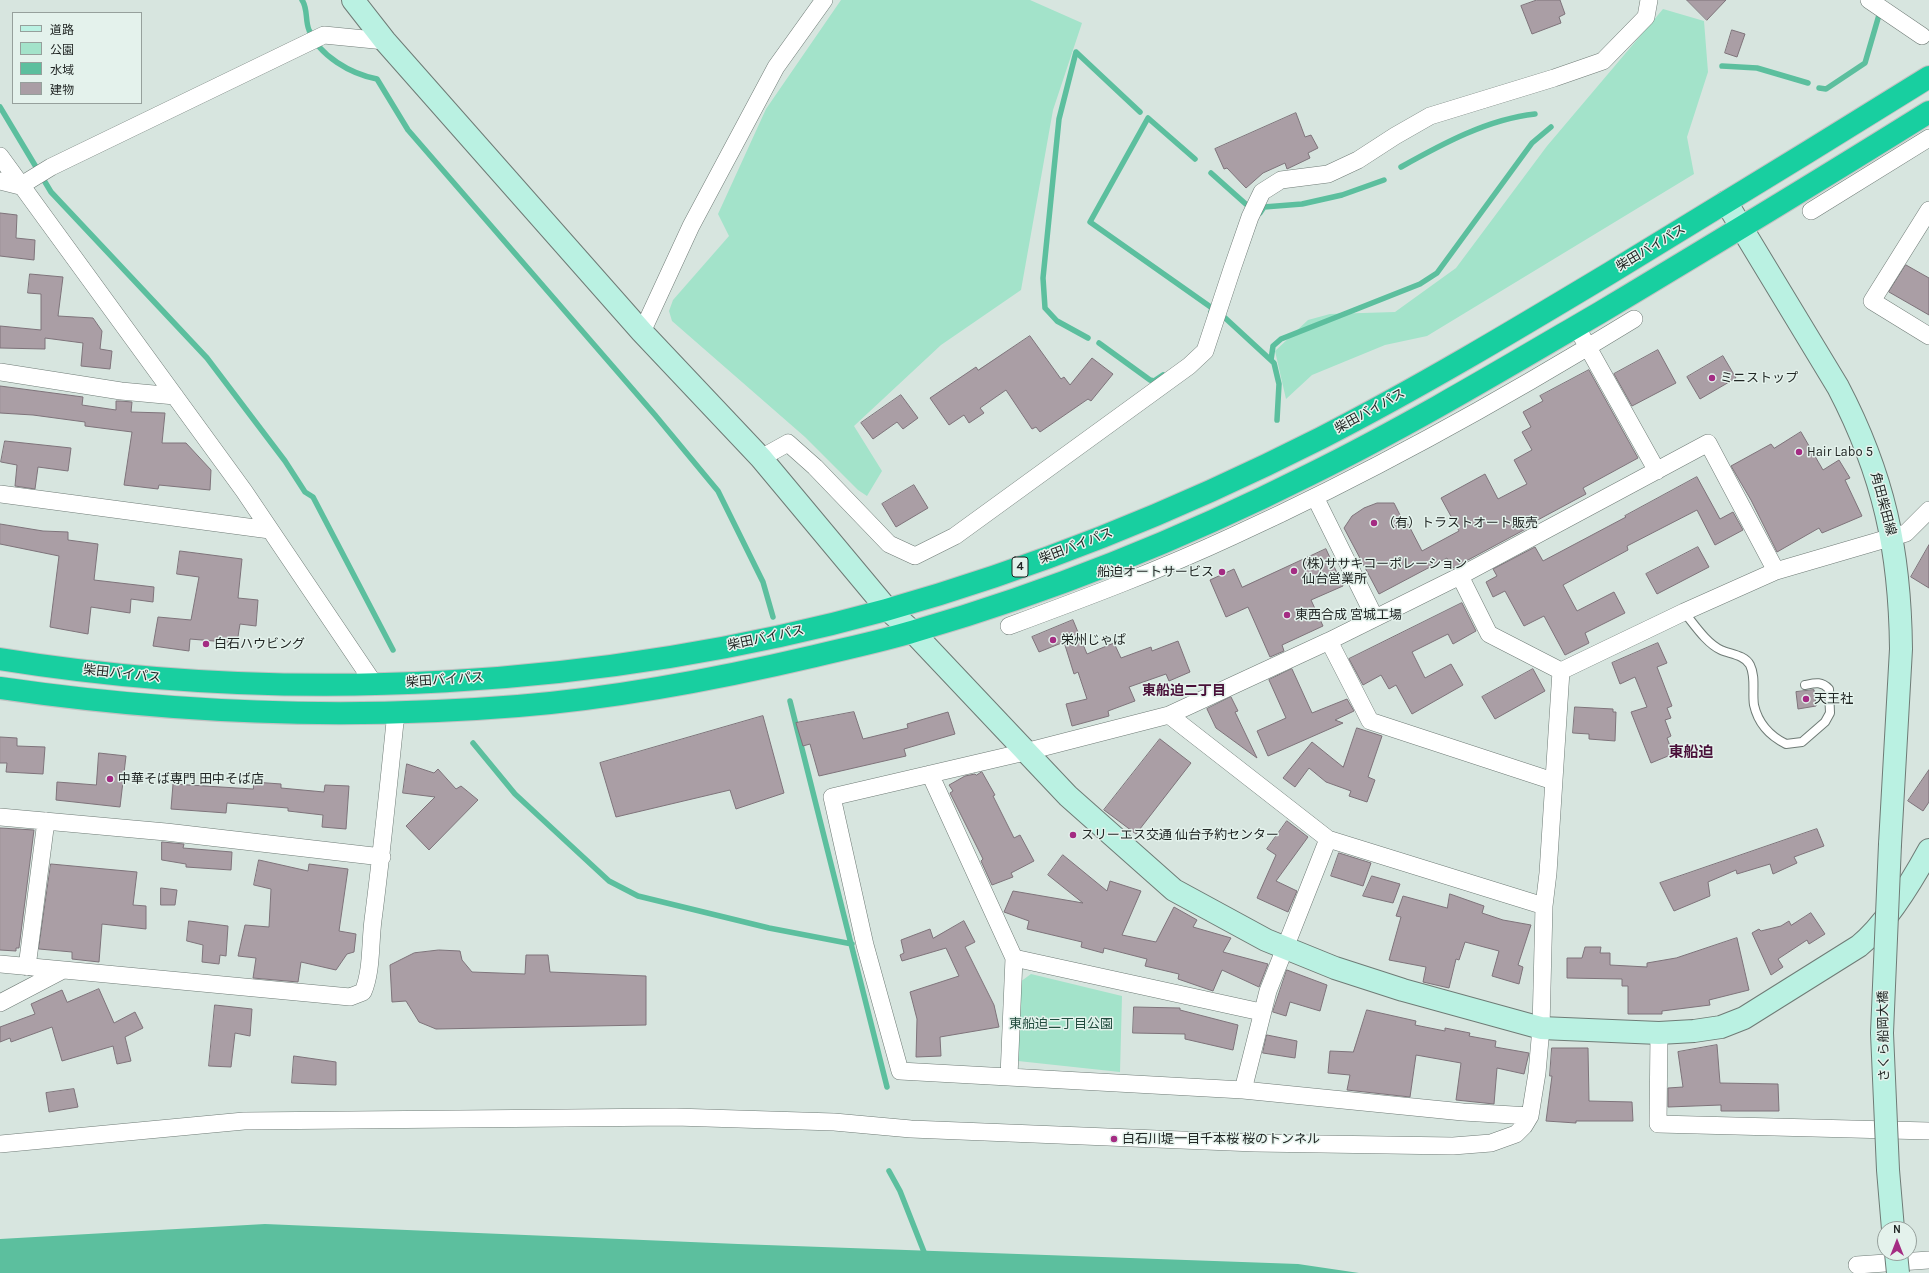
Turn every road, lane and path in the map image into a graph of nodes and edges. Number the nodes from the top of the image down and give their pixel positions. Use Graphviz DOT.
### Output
graph roads {
  1 [pos="354,0"];
  2 [pos="824,0"];
  3 [pos="1649,0"];
  4 [pos="1869,0"];
  5 [pos="1922,36"];
  6 [pos="385,41"];
  7 [pos="1929,77"];
  8 [pos="1929,112"];
  9 [pos="1929,138"];
  10 [pos="0,156"];
  11 [pos="0,181"];
  12 [pos="20,186"];
  13 [pos="1726,202"];
  14 [pos="1929,210"];
  15 [pos="1811,211"];
  16 [pos="1742,226"];
  17 [pos="1634,319"];
  18 [pos="1576,326"];
  19 [pos="642,332"];
  20 [pos="1929,336"];
  21 [pos="1588,347"];
  22 [pos="0,372"];
  23 [pos="175,396"];
  24 [pos="761,458"];
  25 [pos="1657,471"];
  26 [pos="0,494"];
  27 [pos="1315,498"];
  28 [pos="1928,513"];
  29 [pos="270,530"];
  30 [pos="1892,537"];
  31 [pos="1118,560"];
  32 [pos="1776,571"];
  33 [pos="1460,576"];
  34 [pos="1126,582"];
  35 [pos="887,609"];
  36 [pos="1684,612"];
  37 [pos="1375,618"];
  38 [pos="1009,626"];
  39 [pos="912,632"];
  40 [pos="1329,641"];
  41 [pos="0,659"];
  42 [pos="1561,671"];
  43 [pos="375,685"];
  44 [pos="1805,685"];
  45 [pos="0,688"];
  46 [pos="396,712"];
  47 [pos="1169,715"];
  48 [pos="1025,752"];
  49 [pos="930,774"];
  50 [pos="1553,781"];
  51 [pos="0,817"];
  52 [pos="46,822"];
  53 [pos="1328,839"];
  54 [pos="1890,844"];
  55 [pos="1929,850"];
  56 [pos="382,857"];
  57 [pos="1544,906"];
  58 [pos="1285,948"];
  59 [pos="1014,958"];
  60 [pos="0,964"];
  61 [pos="27,967"];
  62 [pos="63,970"];
  63 [pos="0,1004"];
  64 [pos="1261,1012"];
  65 [pos="1542,1028"];
  66 [pos="1659,1033"];
  67 [pos="1009,1076"];
  68 [pos="1243,1090"];
  69 [pos="1530,1116"];
  70 [pos="1929,1131"];
  71 [pos="0,1144"];
  72 [pos="1893,1221"];
  73 [pos="1929,1260"];
  74 [pos="1897,1261"];
  75 [pos="1857,1265"];
  76 [pos="1898,1273"];
  1 -- 6 [label="street"];
  2 -- 19 [label="street"];
  3 -- 24 [label="street"];
  4 -- 5 [label="street"];
  6 -- 12 [label="street"];
  6 -- 19 [label="street"];
  7 -- 13 [label="highway, 柴田バイパス / 4"];
  8 -- 16 [label="highway, 4"];
  9 -- 15 [label="street"];
  10 -- 12 [label="street"];
  11 -- 12 [label="street"];
  12 -- 23 [label="street"];
  13 -- 16 [label="street, 角田柴田線"];
  13 -- 35 [label="highway, 柴田バイパス / 4"];
  14 -- 20 [label="street"];
  16 -- 18 [label="highway, 4"];
  16 -- 30 [label="street, 角田柴田線"];
  17 -- 21 [label="street"];
  18 -- 21 [label="street"];
  18 -- 31 [label="highway, 4"];
  19 -- 24 [label="street"];
  21 -- 25 [label="street"];
  21 -- 27 [label="street"];
  22 -- 23 [label="street"];
  23 -- 29 [label="street"];
  24 -- 35 [label="street"];
  25 -- 32 [label="street"];
  25 -- 33 [label="street"];
  26 -- 29 [label="street"];
  27 -- 34 [label="street"];
  27 -- 37 [label="street"];
  28 -- 30 [label="street"];
  29 -- 43 [label="street"];
  30 -- 32 [label="street"];
  30 -- 54 [label="street, 角田柴田線"];
  31 -- 34 [label="street"];
  31 -- 39 [label="highway, 4"];
  32 -- 36 [label="street"];
  33 -- 37 [label="street"];
  33 -- 42 [label="street"];
  34 -- 38 [label="street"];
  35 -- 39 [label="street"];
  35 -- 43 [label="highway, 柴田バイパス / 4"];
  36 -- 42 [label="street"];
  36 -- 44 [label="lane"];
  37 -- 40 [label="street"];
  39 -- 46 [label="highway, 4"];
  39 -- 48 [label="street"];
  40 -- 47 [label="street"];
  40 -- 50 [label="street"];
  41 -- 43 [label="highway, 柴田バイパス / 4"];
  42 -- 50 [label="street"];
  45 -- 46 [label="highway, 4"];
  46 -- 56 [label="street"];
  47 -- 48 [label="street"];
  47 -- 53 [label="street"];
  48 -- 49 [label="street"];
  48 -- 58 [label="street"];
  49 -- 59 [label="street"];
  49 -- 67 [label="street"];
  50 -- 57 [label="street"];
  51 -- 52 [label="street"];
  52 -- 56 [label="street"];
  52 -- 61 [label="street"];
  53 -- 57 [label="street"];
  53 -- 58 [label="street"];
  54 -- 72 [label="street, さくら船岡大橋, bridge"];
  55 -- 66 [label="street"];
  56 -- 62 [label="street"];
  57 -- 65 [label="street"];
  58 -- 64 [label="street"];
  58 -- 65 [label="street"];
  59 -- 64 [label="street"];
  59 -- 67 [label="street"];
  60 -- 61 [label="street"];
  61 -- 62 [label="street"];
  62 -- 63 [label="street"];
  64 -- 68 [label="street"];
  65 -- 66 [label="street"];
  65 -- 69 [label="street"];
  66 -- 70 [label="street"];
  67 -- 68 [label="street"];
  68 -- 69 [label="street"];
  69 -- 71 [label="street"];
  73 -- 75 [label="street"];
  74 -- 76 [label="street, bridge"];
}
